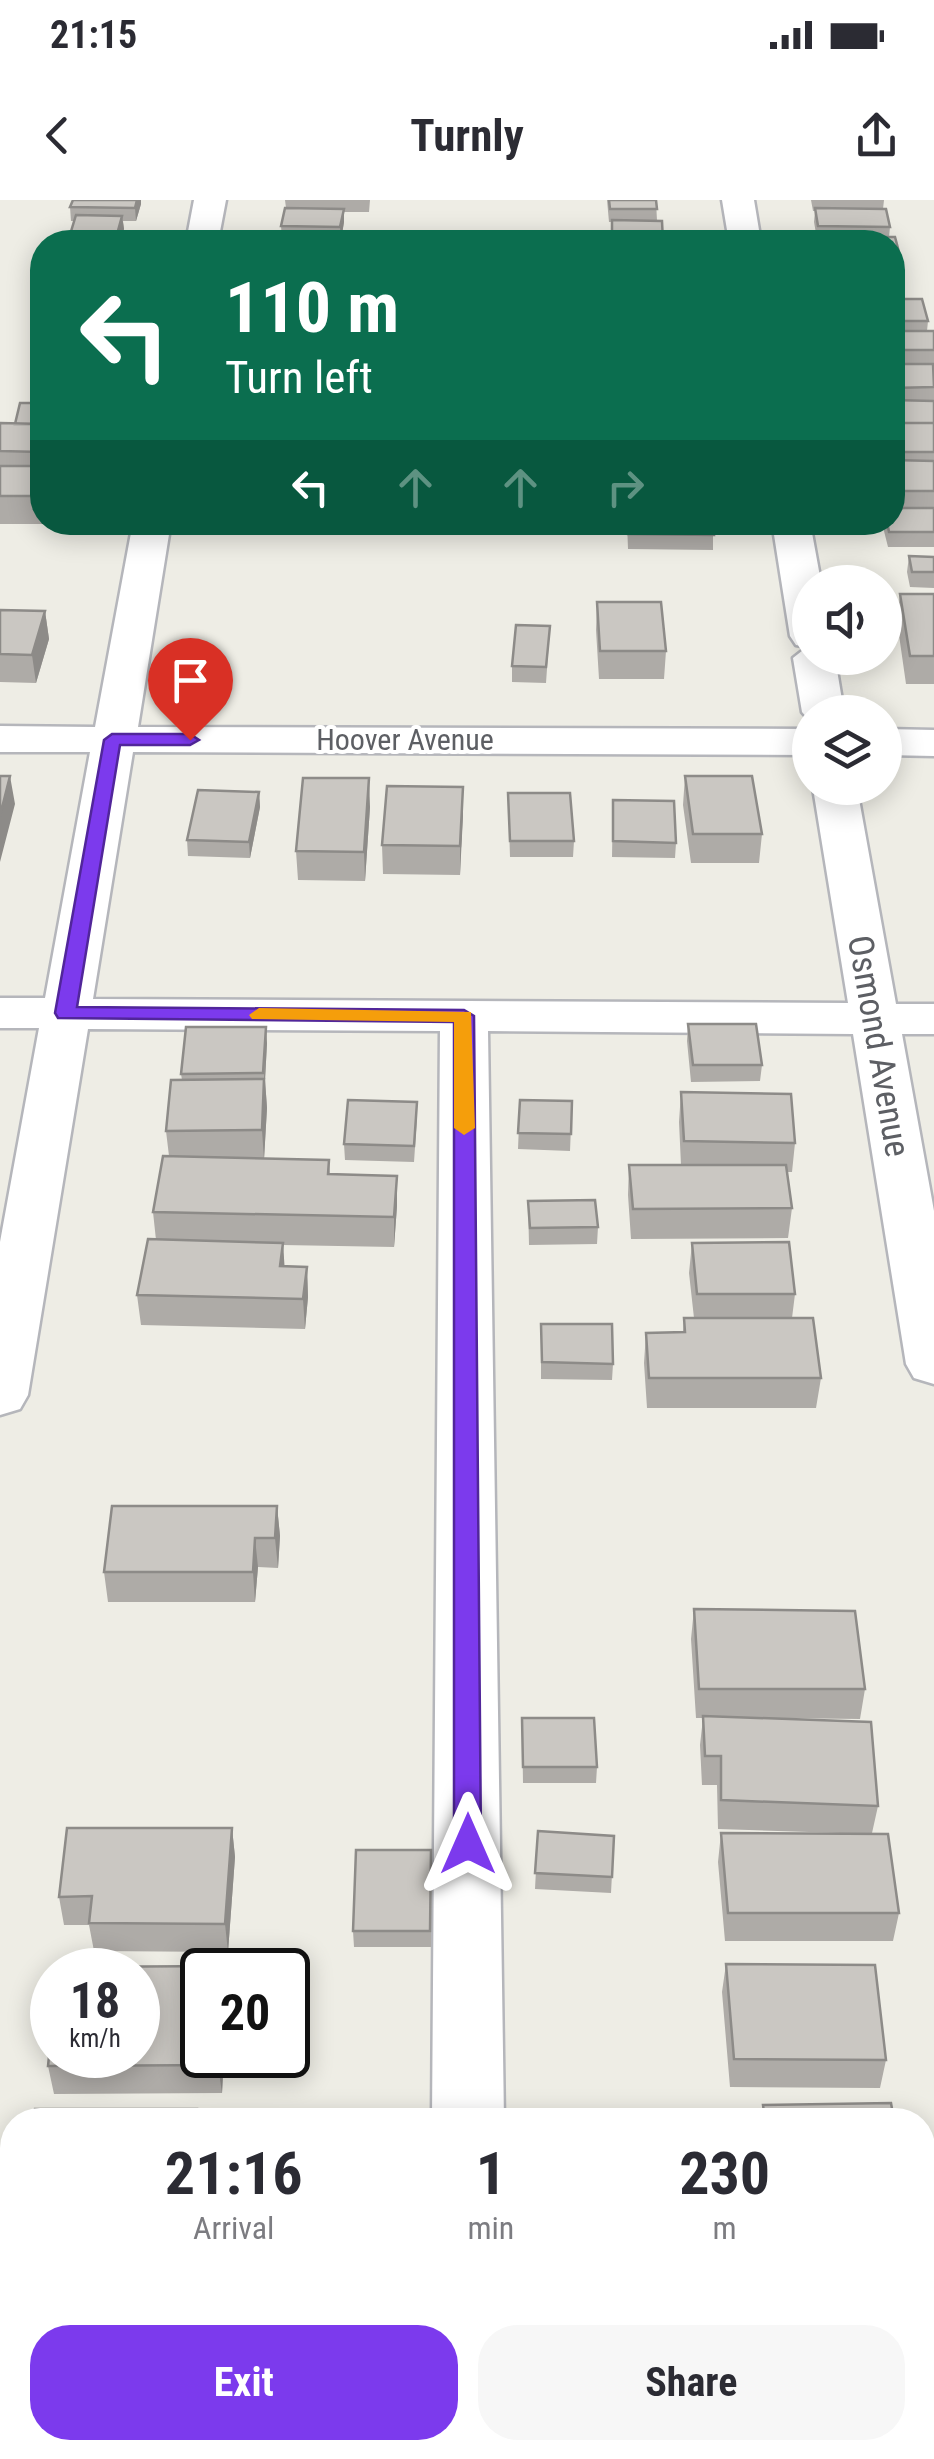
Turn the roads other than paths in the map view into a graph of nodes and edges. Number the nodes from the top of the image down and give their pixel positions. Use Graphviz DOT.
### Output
graph roads {
  1 [pos="210,200"];
  2 [pos="738,200"];
  3 [pos="204,230"];
  4 [pos="743,230"];
  5 [pos="150,535"];
  6 [pos="793,535"];
  7 [pos="798,565"];
  8 [pos="0,739"];
  9 [pos="112,740"];
  10 [pos="792,742"];
  11 [pos="902,742"];
  12 [pos="934,742"];
  13 [pos="838,805"];
  14 [pos="0,1013"];
  15 [pos="66,1013"];
  16 [pos="464,1016"];
  17 [pos="934,1019"];
  18 [pos="874,1020"];
  19 [pos="934,1364"];
  20 [pos="0,1395"];
  21 [pos="468,2108"];
  1 -- 3 [label="street"];
  2 -- 4 [label="street"];
  5 -- 9 [label="street"];
  6 -- 7 [label="street"];
  8 -- 9 [label="street, Hoover Avenue"];
  9 -- 10 [label="street, Hoover Avenue"];
  9 -- 15 [label="street"];
  11 -- 12 [label="street"];
  13 -- 18 [label="street, Osmond Avenue"];
  14 -- 15 [label="street"];
  15 -- 16 [label="street"];
  15 -- 20 [label="street"];
  16 -- 18 [label="street"];
  16 -- 21 [label="street"];
  17 -- 18 [label="street"];
  18 -- 19 [label="street, Osmond Avenue"];
}
